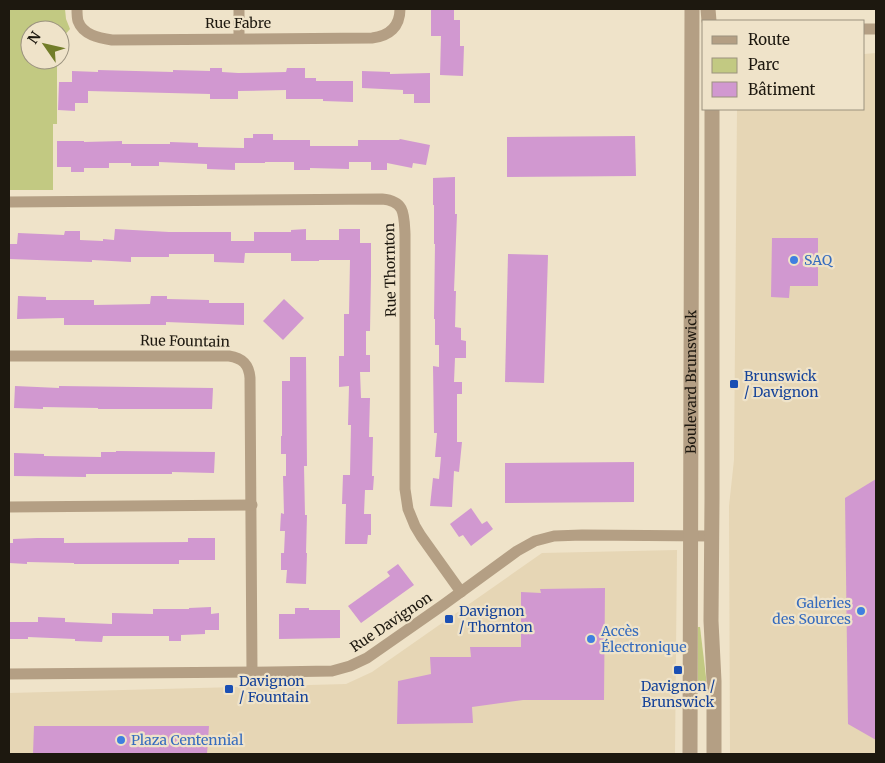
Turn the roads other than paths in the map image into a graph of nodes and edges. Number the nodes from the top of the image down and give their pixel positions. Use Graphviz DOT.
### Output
graph roads {
  1 [pos="77,9"];
  2 [pos="239,9"];
  3 [pos="400,9"];
  4 [pos="692,9"];
  5 [pos="698,30"];
  6 [pos="239,38"];
  7 [pos="712,110"];
  8 [pos="9,202"];
  9 [pos="9,356"];
  10 [pos="252,505"];
  11 [pos="9,506"];
  12 [pos="690,536"];
  13 [pos="711,536"];
  14 [pos="461,592"];
  15 [pos="252,672"];
  16 [pos="9,674"];
  17 [pos="690,754"];
  18 [pos="714,754"];
  1 -- 6 [label="street, Rue Fabre"];
  2 -- 6 [label="street"];
  3 -- 6 [label="street, Rue Fabre"];
  4 -- 5 [label="street, Boulevard Brunswick"];
  5 -- 12 [label="street, Boulevard Brunswick"];
  7 -- 13 [label="street, Boulevard Brunswick"];
  8 -- 14 [label="street, Rue Thornton"];
  9 -- 10 [label="street, Rue Fountain"];
  10 -- 11 [label="street"];
  10 -- 15 [label="street, Rue Fountain"];
  12 -- 13 [label="street, Rue Davignon"];
  12 -- 14 [label="street, Rue Davignon"];
  12 -- 17 [label="street, Boulevard Brunswick"];
  13 -- 18 [label="street, Boulevard Brunswick"];
  14 -- 15 [label="street, Rue Davignon"];
  15 -- 16 [label="street, Rue Davignon"];
}
